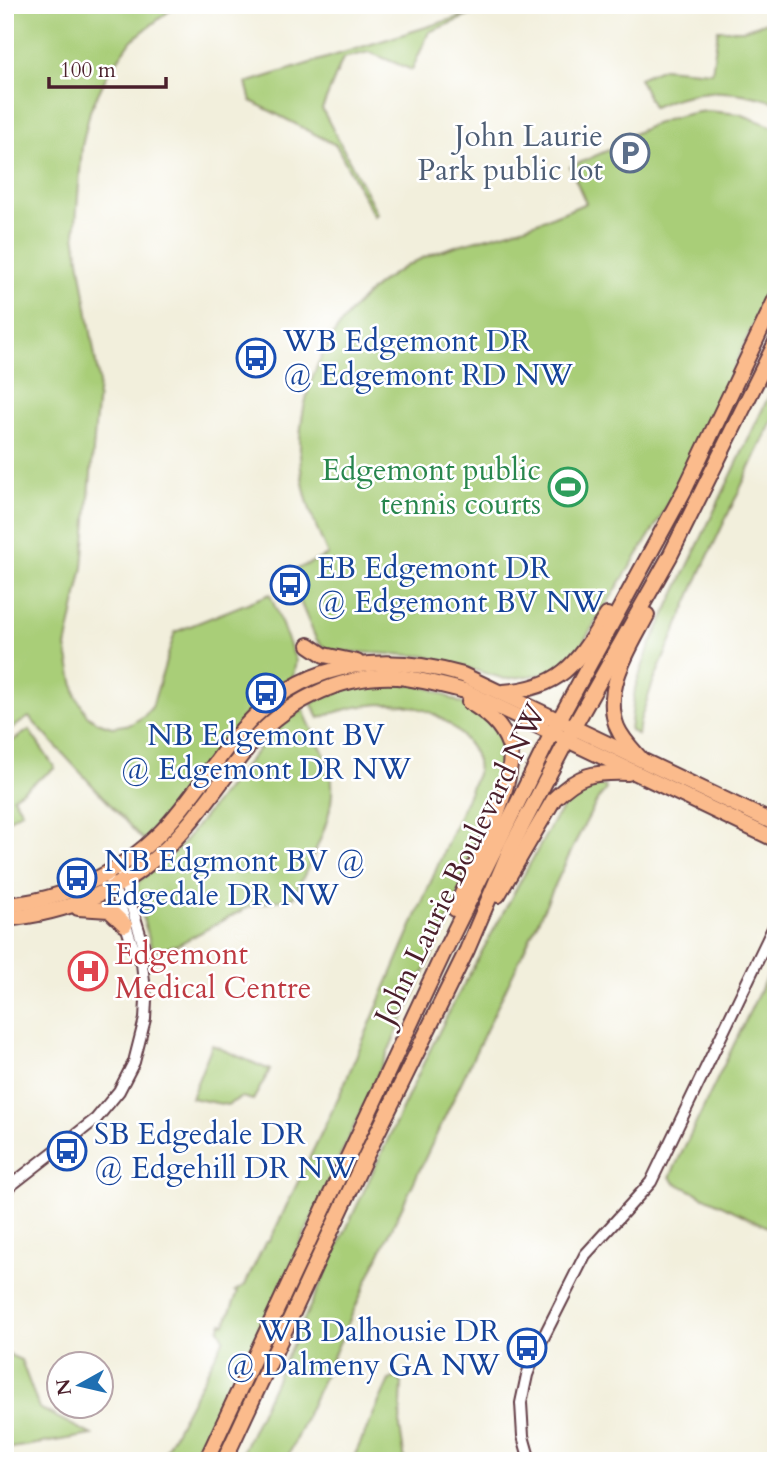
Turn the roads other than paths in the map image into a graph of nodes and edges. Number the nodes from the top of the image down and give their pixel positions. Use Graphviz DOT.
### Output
graph roads {
  1 [pos="776,298"];
  2 [pos="776,342"];
  3 [pos="685,489"];
  4 [pos="670,556"];
  5 [pos="309,645"];
  6 [pos="362,664"];
  7 [pos="441,685"];
  8 [pos="500,692"];
  9 [pos="556,727"];
  10 [pos="570,734"];
  11 [pos="643,761"];
  12 [pos="632,773"];
  13 [pos="776,824"];
  14 [pos="776,840"];
  15 [pos="119,866"];
  16 [pos="106,874"];
  17 [pos="119,885"];
  18 [pos="5,905"];
  19 [pos="63,909"];
  20 [pos="5,919"];
  21 [pos="776,922"];
  22 [pos="125,925"];
  23 [pos="467,950"];
  24 [pos="443,954"];
  25 [pos="142,963"];
  26 [pos="5,1191"];
  27 [pos="205,1461"];
  28 [pos="224,1461"];
  29 [pos="530,1461"];
  1 -- 3 [label="main road, John Laurie Boulevard NW"];
  2 -- 4 [label="main road, John Laurie Boulevard NW"];
  3 -- 8 [label="main road"];
  3 -- 9 [label="main road, John Laurie Boulevard NW"];
  4 -- 10 [label="main road, John Laurie Boulevard NW"];
  4 -- 11 [label="main road"];
  5 -- 6 [label="main road"];
  6 -- 8 [label="main road"];
  6 -- 15 [label="main road"];
  7 -- 9 [label="main road"];
  7 -- 17 [label="main road"];
  7 -- 24 [label="main road"];
  8 -- 9 [label="main road"];
  9 -- 10 [label="main road"];
  9 -- 24 [label="main road, John Laurie Boulevard NW"];
  10 -- 11 [label="main road"];
  10 -- 12 [label="main road"];
  10 -- 23 [label="main road, John Laurie Boulevard NW"];
  11 -- 13 [label="main road"];
  12 -- 14 [label="main road"];
  12 -- 23 [label="main road"];
  15 -- 16 [label="main road"];
  15 -- 17 [label="street"];
  16 -- 17 [label="street"];
  16 -- 18 [label="main road"];
  17 -- 19 [label="main road"];
  17 -- 22 [label="street"];
  17 -- 25 [label="street"];
  19 -- 20 [label="main road"];
  19 -- 22 [label="main road"];
  21 -- 29 [label="street"];
  22 -- 25 [label="street"];
  23 -- 28 [label="main road, John Laurie Boulevard NW"];
  24 -- 27 [label="main road, John Laurie Boulevard NW"];
  25 -- 26 [label="street"];
}
